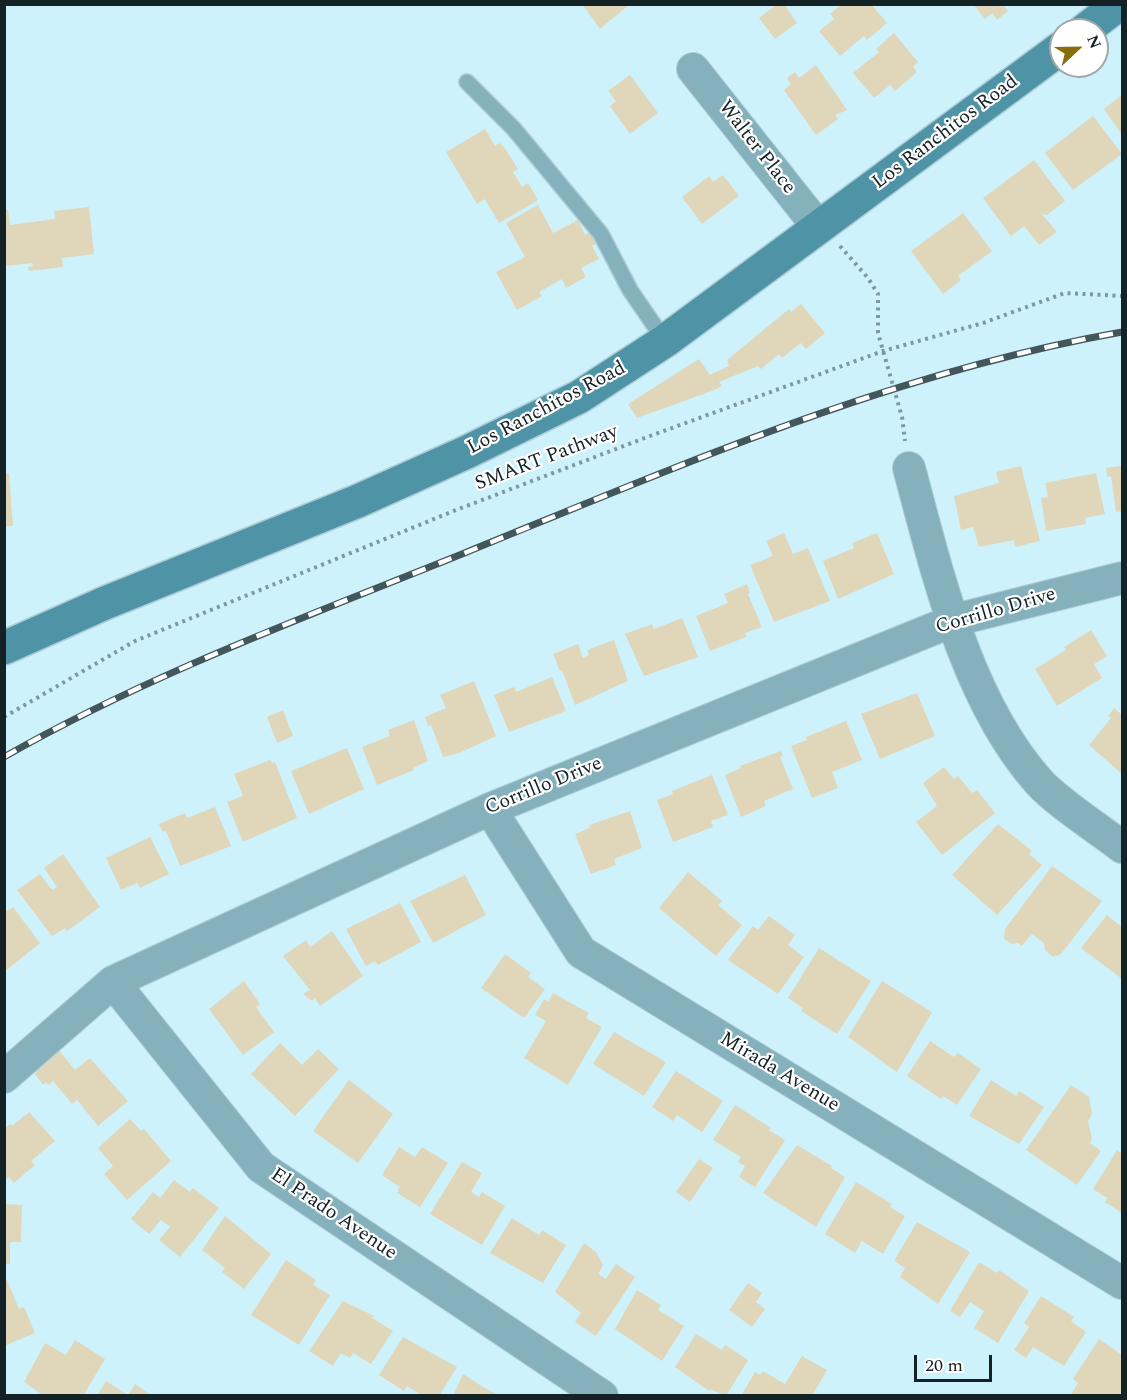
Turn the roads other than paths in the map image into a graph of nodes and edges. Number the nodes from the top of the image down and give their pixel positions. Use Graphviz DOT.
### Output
graph roads {
  1 [pos="1119,4"];
  2 [pos="1101,18"];
  3 [pos="1049,57"];
  4 [pos="693,69"];
  5 [pos="467,82"];
  6 [pos="824,224"];
  7 [pos="665,341"];
  8 [pos="909,468"];
  9 [pos="1122,578"];
  10 [pos="955,620"];
  11 [pos="4,648"];
  12 [pos="490,808"];
  13 [pos="1122,847"];
  14 [pos="113,982"];
  15 [pos="4,1077"];
  16 [pos="1122,1283"];
  17 [pos="602,1395"];
  1 -- 2 [label="main road"];
  3 -- 6 [label="main road, Los Ranchitos Road"];
  4 -- 6 [label="street, Walter Place"];
  5 -- 7 [label="lane"];
  6 -- 7 [label="main road, Los Ranchitos Road"];
  7 -- 11 [label="main road, Los Ranchitos Road"];
  8 -- 10 [label="street"];
  9 -- 10 [label="street, Corrillo Drive"];
  10 -- 12 [label="street, Corrillo Drive"];
  10 -- 13 [label="street"];
  12 -- 14 [label="street, Corrillo Drive"];
  12 -- 16 [label="street, Mirada Avenue"];
  14 -- 15 [label="street, Corrillo Drive"];
  14 -- 17 [label="street, El Prado Avenue"];
}
